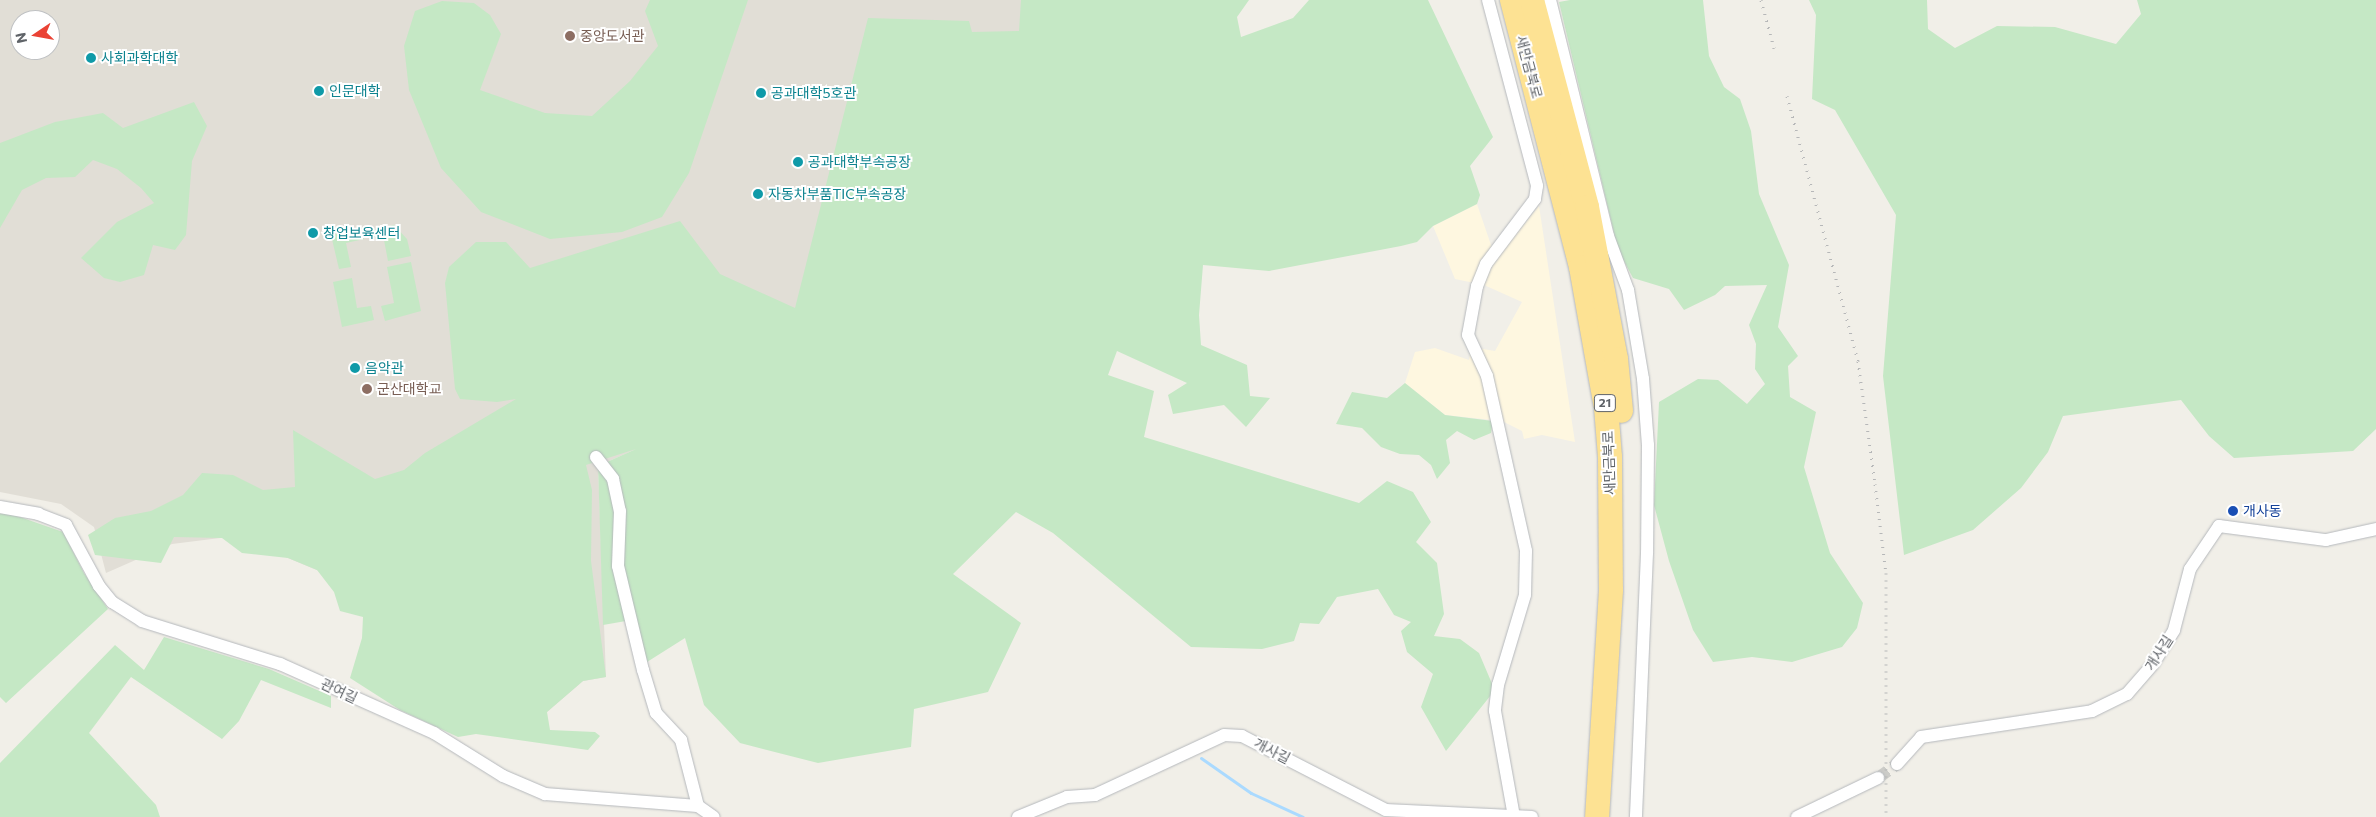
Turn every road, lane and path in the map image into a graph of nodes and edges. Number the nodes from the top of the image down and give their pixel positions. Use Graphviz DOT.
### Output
graph roads {
  1 [pos="1488,0"];
  2 [pos="1512,0"];
  3 [pos="1532,0"];
  4 [pos="1550,0"];
  5 [pos="596,457"];
  6 [pos="0,507"];
  7 [pos="2376,529"];
  8 [pos="1897,764"];
  9 [pos="1878,778"];
  10 [pos="698,806"];
  11 [pos="1514,816"];
  12 [pos="714,817"];
  13 [pos="1018,817"];
  14 [pos="1532,817"];
  15 [pos="1597,817"];
  16 [pos="1611,817"];
  17 [pos="1636,817"];
  18 [pos="1797,817"];
  1 -- 11 [label="street"];
  2 -- 15 [label="highway, 새만금북로 / 21"];
  3 -- 16 [label="highway, 새만금북로 / 21"];
  4 -- 17 [label="street"];
  5 -- 10 [label="street"];
  6 -- 10 [label="street, 관여길"];
  7 -- 8 [label="street, 개사길"];
  9 -- 18 [label="street"];
  10 -- 12 [label="street"];
  11 -- 13 [label="street, 개사길"];
  11 -- 14 [label="street, 개사길"];
}
